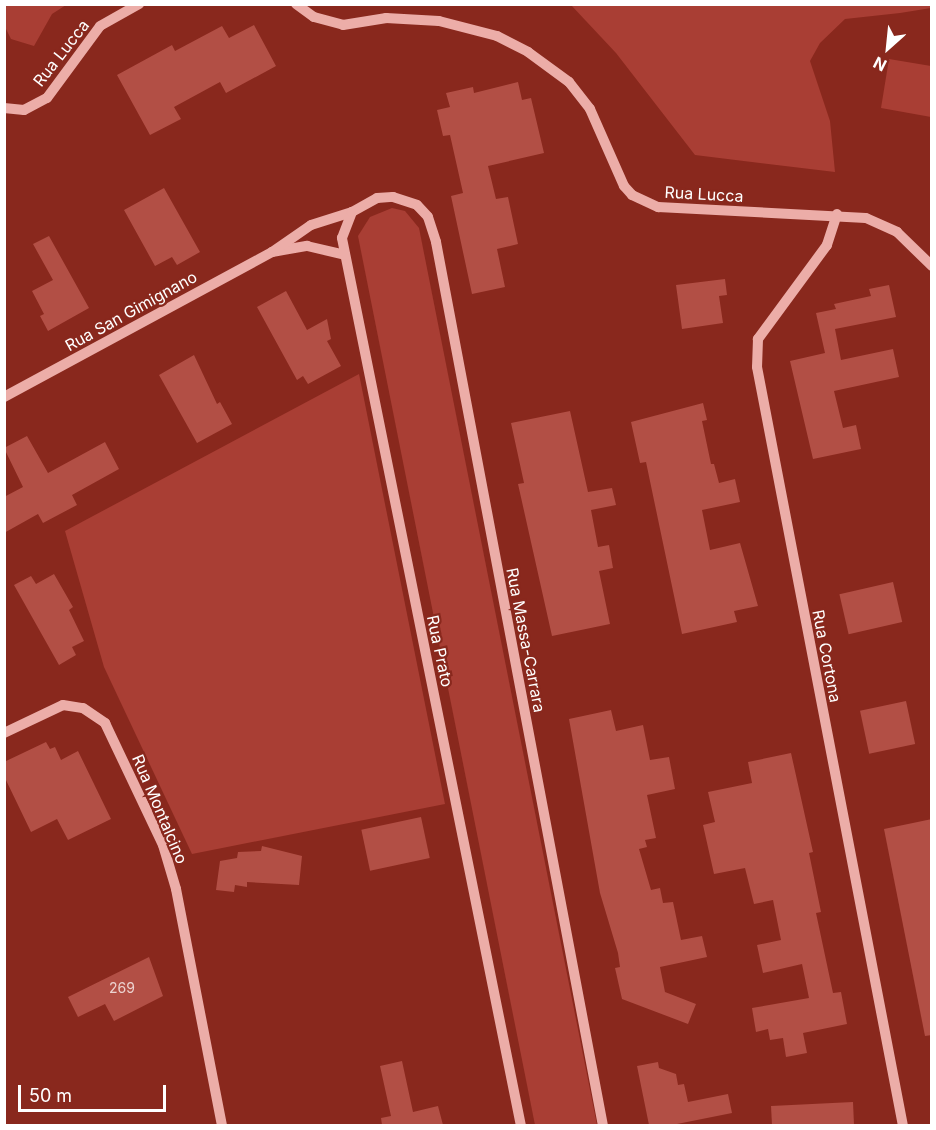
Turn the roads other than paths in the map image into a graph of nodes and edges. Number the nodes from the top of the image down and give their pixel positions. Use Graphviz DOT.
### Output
graph roads {
  1 [pos="139,4"];
  2 [pos="296,4"];
  3 [pos="4,108"];
  4 [pos="352,212"];
  5 [pos="837,214"];
  6 [pos="272,252"];
  7 [pos="345,255"];
  8 [pos="932,266"];
  9 [pos="4,397"];
  10 [pos="4,733"];
  11 [pos="222,1125"];
  12 [pos="521,1125"];
  13 [pos="603,1125"];
  14 [pos="903,1125"];
  1 -- 3 [label="street, Rua Lucca"];
  2 -- 5 [label="street, Rua Lucca"];
  4 -- 6 [label="street, Rua San Gimignano"];
  4 -- 7 [label="street, Rua Prato"];
  4 -- 13 [label="street, Rua Massa-Carrara"];
  5 -- 8 [label="street, Rua Lucca"];
  5 -- 14 [label="street, Rua Cortona"];
  6 -- 7 [label="street, Rua San Gimignano"];
  6 -- 9 [label="street, Rua San Gimignano"];
  7 -- 12 [label="street, Rua Prato"];
  10 -- 11 [label="street, Rua Montalcino"];
}
